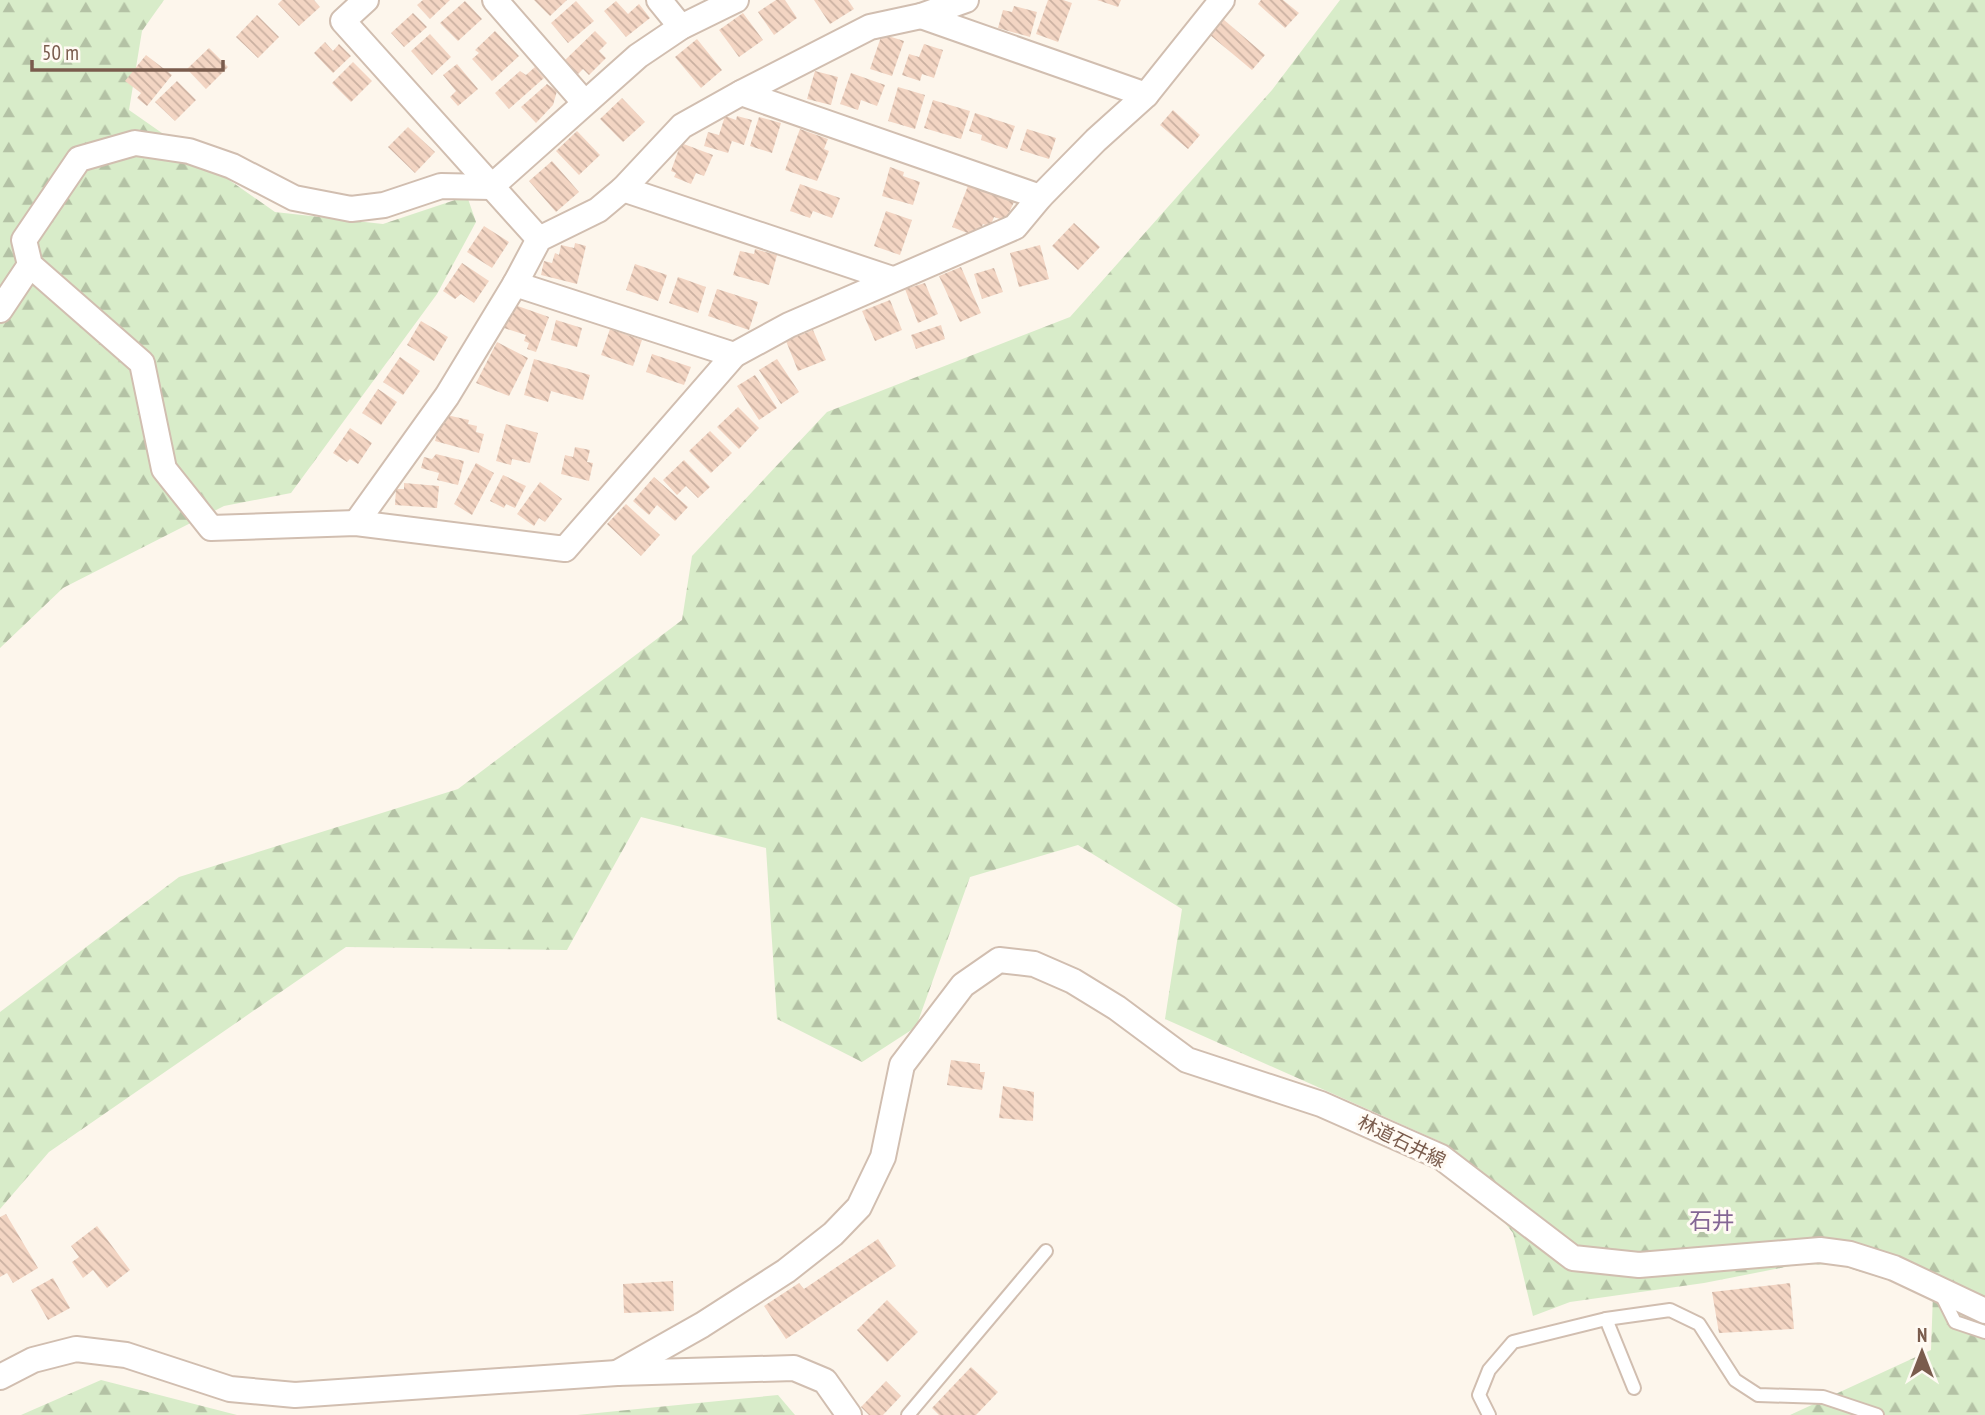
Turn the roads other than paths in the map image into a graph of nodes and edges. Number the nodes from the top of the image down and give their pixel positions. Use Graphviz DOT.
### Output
graph roads {
  1 [pos="366,0"];
  2 [pos="495,0"];
  3 [pos="659,0"];
  4 [pos="736,0"];
  5 [pos="966,0"];
  6 [pos="1222,0"];
  7 [pos="921,16"];
  8 [pos="681,27"];
  9 [pos="741,93"];
  10 [pos="1146,95"];
  11 [pos="584,103"];
  12 [pos="491,187"];
  13 [pos="623,189"];
  14 [pos="1040,197"];
  15 [pos="539,239"];
  16 [pos="30,265"];
  17 [pos="892,279"];
  18 [pos="515,284"];
  19 [pos="0,310"];
  20 [pos="734,355"];
  21 [pos="356,523"];
  22 [pos="1046,1251"];
  23 [pos="1940,1290"];
  24 [pos="1985,1311"];
  25 [pos="1606,1319"];
  26 [pos="1985,1332"];
  27 [pos="617,1373"];
  28 [pos="0,1377"];
  29 [pos="1634,1388"];
  30 [pos="849,1415"];
  31 [pos="908,1415"];
  32 [pos="1489,1415"];
  33 [pos="1877,1415"];
  1 -- 12 [label="street"];
  2 -- 11 [label="street"];
  3 -- 8 [label="street"];
  4 -- 8 [label="street"];
  5 -- 7 [label="street"];
  6 -- 10 [label="street"];
  7 -- 9 [label="street"];
  7 -- 10 [label="street"];
  8 -- 11 [label="street"];
  9 -- 13 [label="street"];
  9 -- 14 [label="street"];
  10 -- 14 [label="street"];
  11 -- 12 [label="street"];
  12 -- 15 [label="street"];
  12 -- 16 [label="street"];
  13 -- 15 [label="street"];
  13 -- 17 [label="street"];
  14 -- 17 [label="street"];
  15 -- 18 [label="street"];
  16 -- 19 [label="street"];
  16 -- 21 [label="street"];
  17 -- 20 [label="street"];
  18 -- 20 [label="street"];
  18 -- 21 [label="street"];
  20 -- 21 [label="street"];
  22 -- 31 [label="lane"];
  23 -- 24 [label="street, 林道石井線"];
  23 -- 26 [label="lane"];
  23 -- 27 [label="street, 林道石井線"];
  25 -- 29 [label="lane"];
  25 -- 32 [label="lane"];
  25 -- 33 [label="lane"];
  27 -- 28 [label="street"];
  27 -- 30 [label="street"];
}
